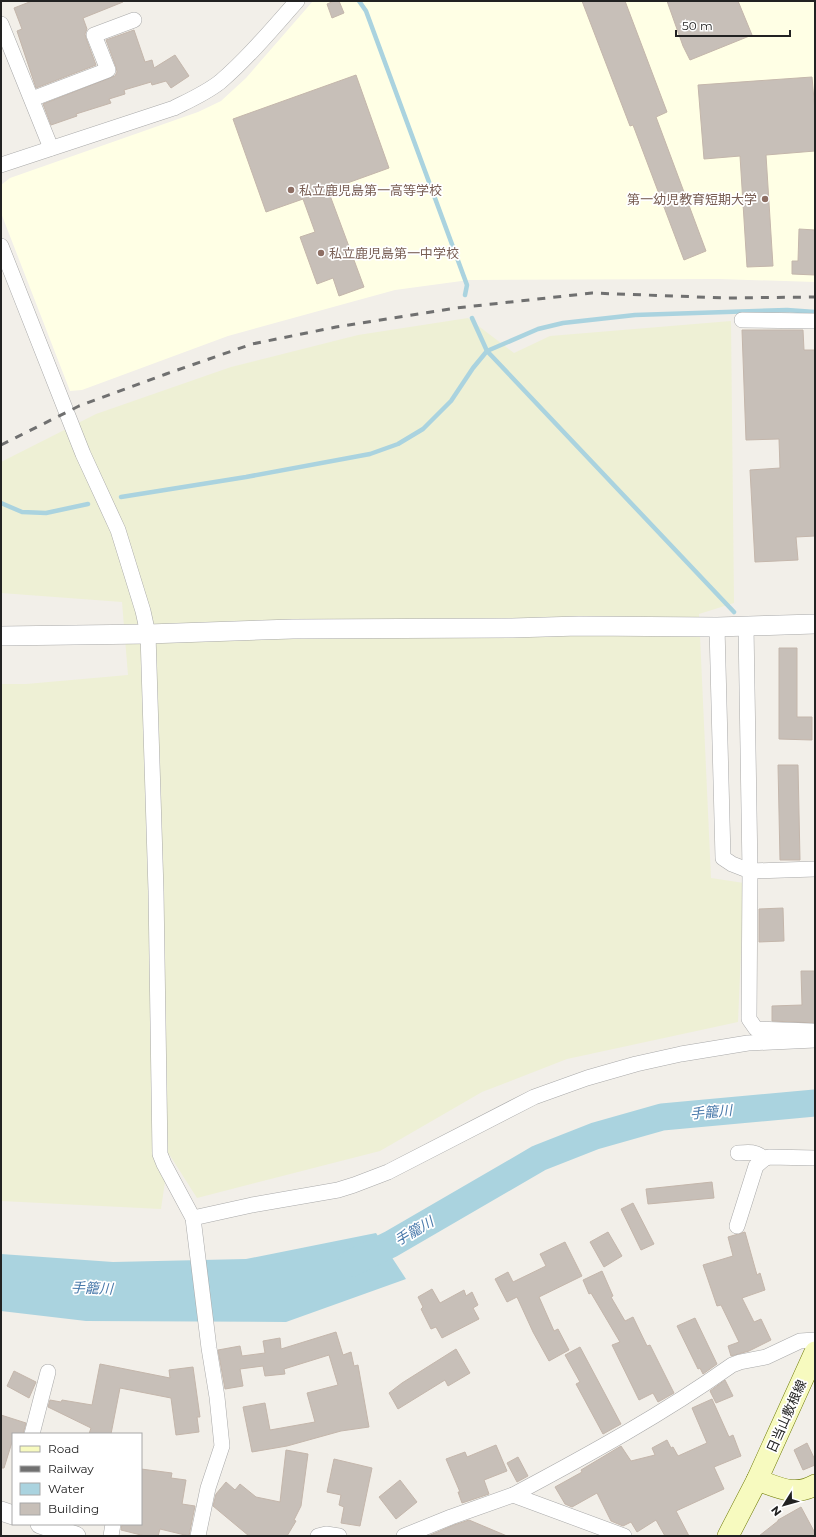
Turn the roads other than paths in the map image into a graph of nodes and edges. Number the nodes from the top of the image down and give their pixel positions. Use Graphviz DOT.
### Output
graph roads {
  1 [pos="297,1"];
  2 [pos="134,20"];
  3 [pos="1,24"];
  4 [pos="32,99"];
  5 [pos="51,148"];
  6 [pos="1,165"];
  7 [pos="1,246"];
  8 [pos="742,320"];
  9 [pos="815,321"];
  10 [pos="815,624"];
  11 [pos="746,626"];
  12 [pos="717,627"];
  13 [pos="148,634"];
  14 [pos="1,636"];
  15 [pos="815,869"];
  16 [pos="750,871"];
  17 [pos="815,1031"];
  18 [pos="815,1040"];
  19 [pos="738,1153"];
  20 [pos="815,1158"];
  21 [pos="764,1159"];
  22 [pos="193,1222"];
  23 [pos="737,1226"];
  24 [pos="815,1340"];
  25 [pos="815,1352"];
  26 [pos="48,1372"];
  27 [pos="32,1433"];
  28 [pos="757,1480"];
  29 [pos="815,1485"];
  30 [pos="513,1495"];
  31 [pos="113,1525"];
  32 [pos="52,1526"];
  33 [pos="76,1536"];
  34 [pos="111,1536"];
  35 [pos="198,1536"];
  36 [pos="318,1536"];
  37 [pos="339,1536"];
  38 [pos="404,1536"];
  39 [pos="624,1536"];
  40 [pos="728,1536"];
  1 -- 5 [label="street"];
  2 -- 4 [label="street"];
  3 -- 4 [label="street"];
  4 -- 5 [label="street"];
  5 -- 6 [label="street"];
  7 -- 13 [label="street"];
  8 -- 9 [label="street"];
  10 -- 11 [label="street"];
  11 -- 12 [label="street"];
  11 -- 16 [label="street"];
  12 -- 13 [label="street"];
  12 -- 16 [label="street"];
  13 -- 14 [label="street"];
  13 -- 22 [label="street"];
  15 -- 16 [label="street"];
  16 -- 17 [label="street"];
  18 -- 22 [label="street"];
  19 -- 21 [label="street"];
  20 -- 21 [label="street"];
  21 -- 23 [label="street"];
  22 -- 35 [label="street"];
  24 -- 30 [label="street"];
  25 -- 28 [label="main road, 日当山敷根線"];
  26 -- 27 [label="street"];
  28 -- 29 [label="main road"];
  28 -- 40 [label="main road, 日当山敷根線"];
  30 -- 38 [label="street"];
  30 -- 39 [label="street"];
  31 -- 34 [label="street"];
  32 -- 33 [label="street"];
  36 -- 37 [label="street"];
}
